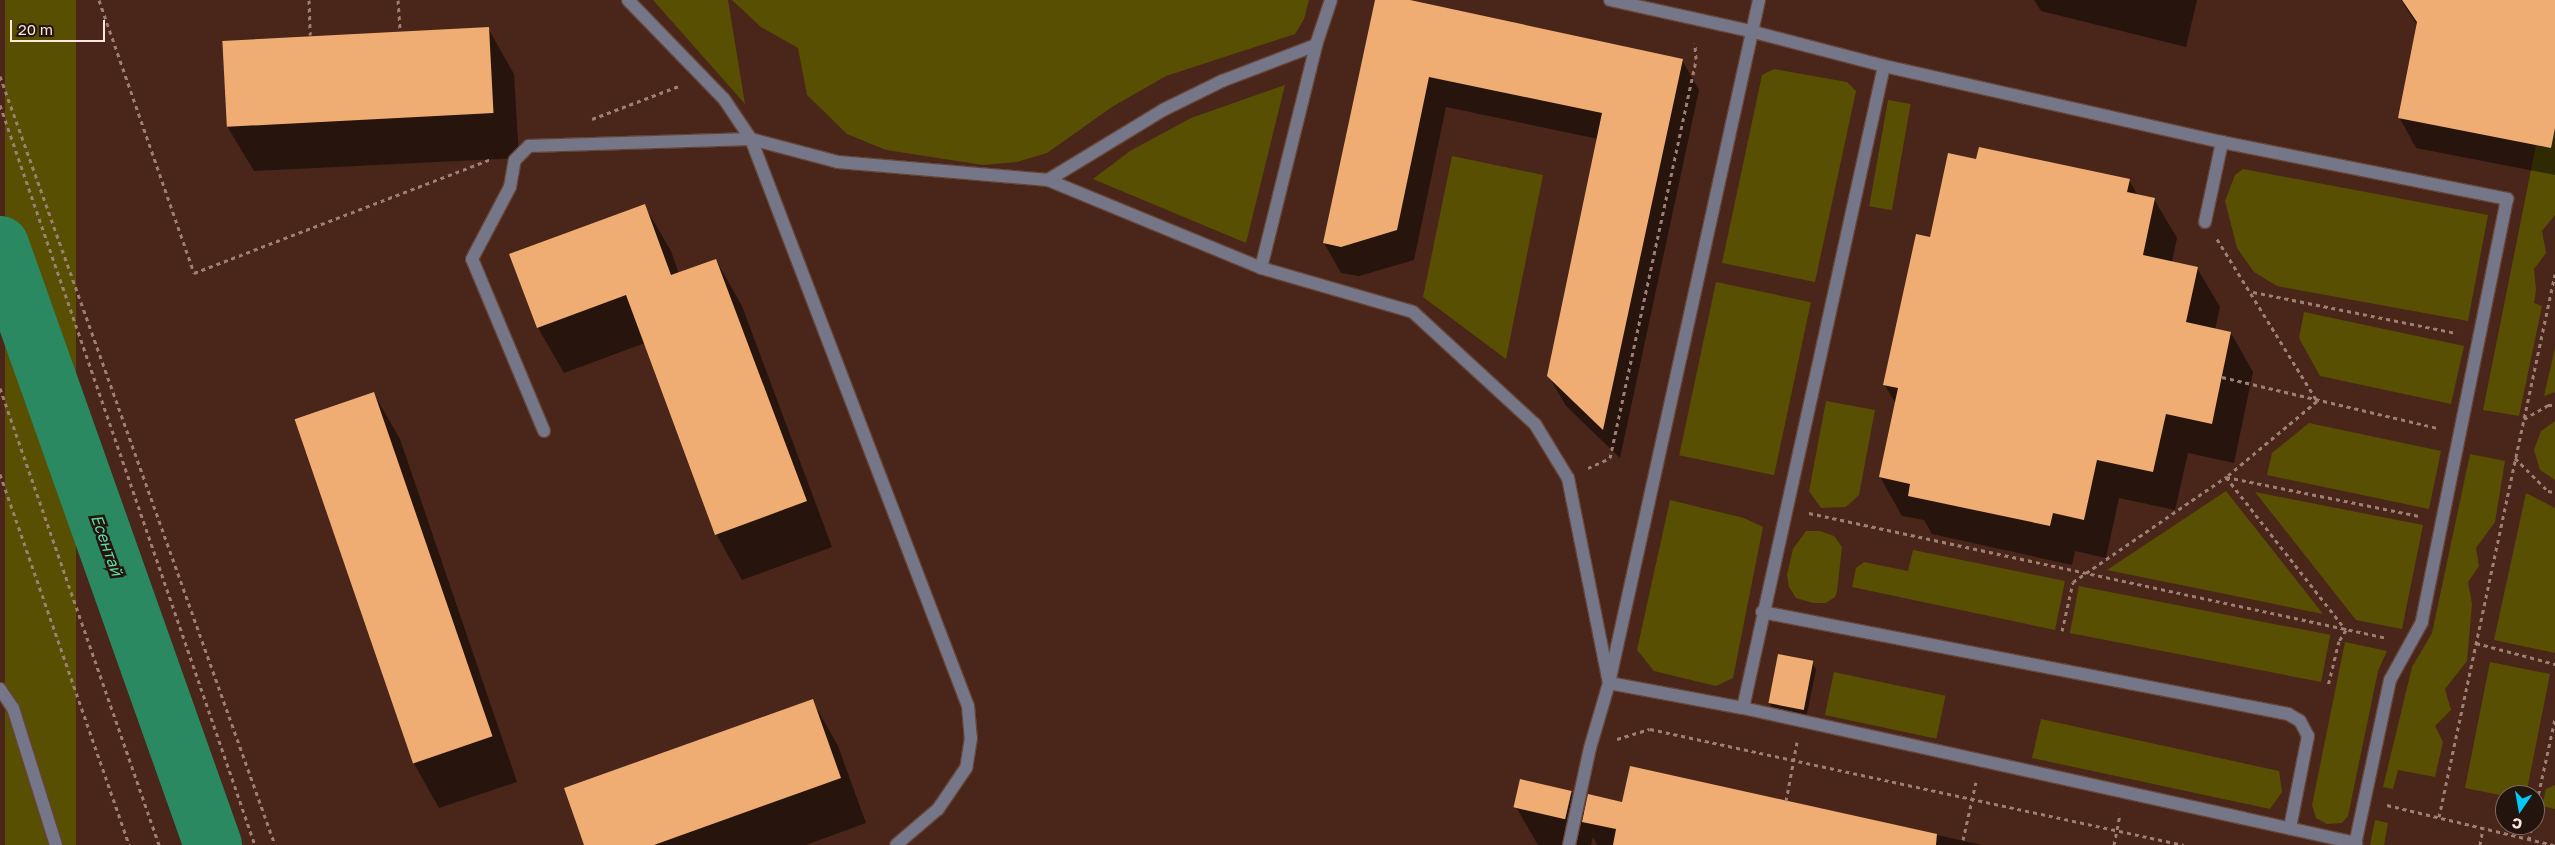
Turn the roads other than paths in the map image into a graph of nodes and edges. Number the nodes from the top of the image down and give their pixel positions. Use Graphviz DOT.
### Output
graph roads {
  1 [pos="628,0"];
  2 [pos="1331,0"];
  3 [pos="1610,0"];
  4 [pos="1759,0"];
  5 [pos="1750,31"];
  6 [pos="1316,45"];
  7 [pos="1884,66"];
  8 [pos="751,139"];
  9 [pos="2222,142"];
  10 [pos="1048,180"];
  11 [pos="2205,222"];
  12 [pos="1261,268"];
  13 [pos="544,431"];
  14 [pos="1762,612"];
  15 [pos="1609,683"];
  16 [pos="0,689"];
  17 [pos="1743,708"];
  18 [pos="2290,828"];
  19 [pos="2356,844"];
  20 [pos="56,845"];
  21 [pos="896,845"];
  22 [pos="1569,845"];
  1 -- 8 [label="street"];
  2 -- 6 [label="street"];
  3 -- 5 [label="street"];
  4 -- 5 [label="street"];
  5 -- 7 [label="street"];
  5 -- 15 [label="street"];
  6 -- 10 [label="street"];
  6 -- 12 [label="street"];
  7 -- 9 [label="street"];
  7 -- 14 [label="street"];
  8 -- 10 [label="street"];
  8 -- 13 [label="street"];
  8 -- 21 [label="street"];
  9 -- 11 [label="street"];
  9 -- 19 [label="street"];
  10 -- 12 [label="street"];
  12 -- 15 [label="street"];
  14 -- 17 [label="street"];
  14 -- 18 [label="street"];
  15 -- 17 [label="street"];
  15 -- 22 [label="street"];
  16 -- 20 [label="street"];
  17 -- 18 [label="street"];
  18 -- 19 [label="street"];
}
